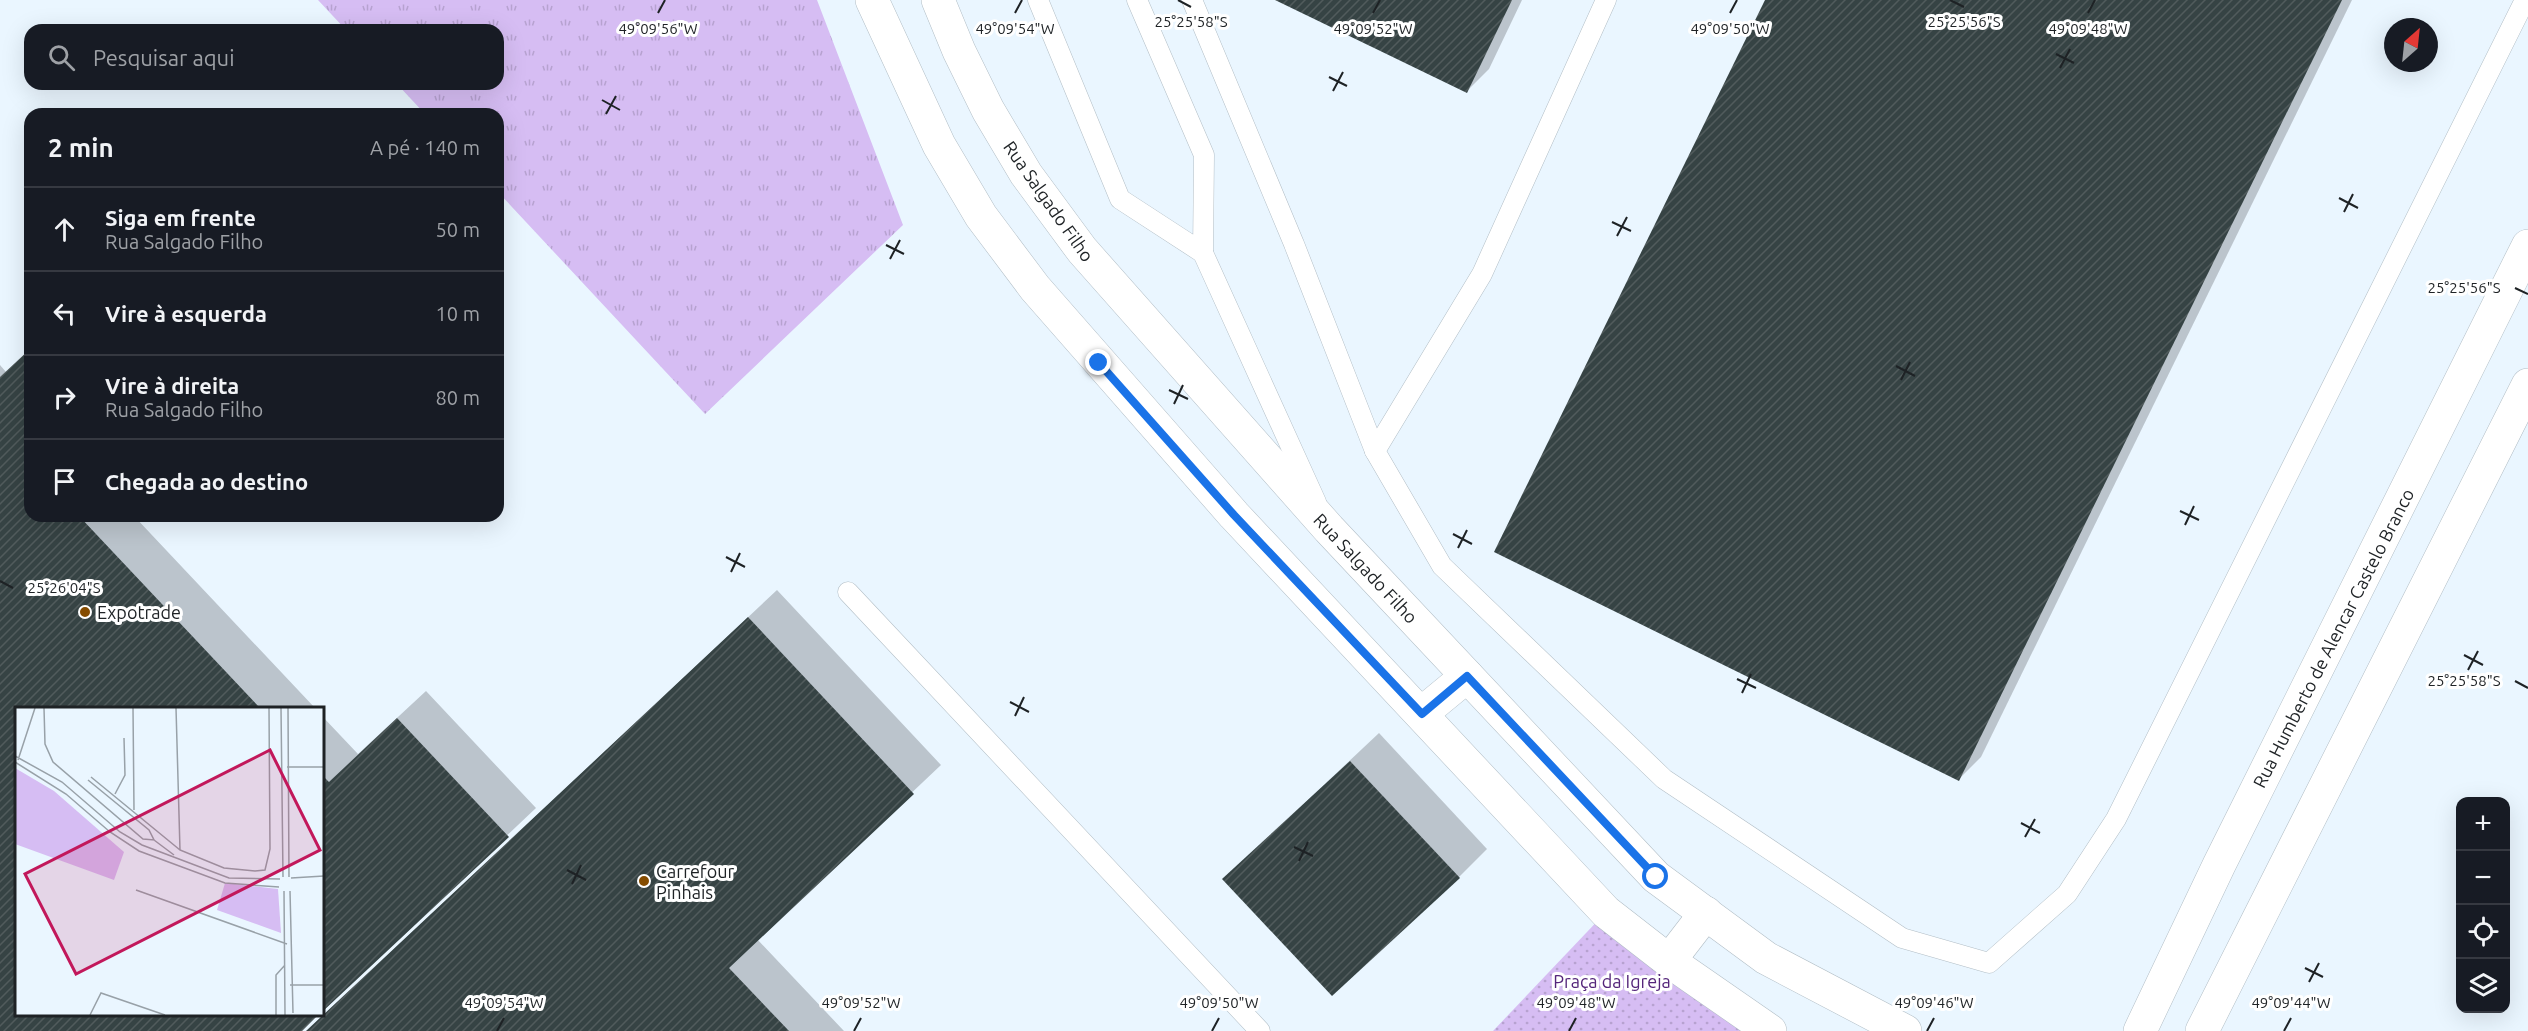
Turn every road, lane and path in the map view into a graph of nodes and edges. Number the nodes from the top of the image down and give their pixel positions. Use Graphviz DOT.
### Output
graph roads {
  1 [pos="872,0"];
  2 [pos="938,0"];
  3 [pos="1038,0"];
  4 [pos="1137,0"];
  5 [pos="1192,0"];
  6 [pos="1606,0"];
  7 [pos="2525,0"];
  8 [pos="2528,246"];
  9 [pos="1203,253"];
  10 [pos="2528,385"];
  11 [pos="1375,451"];
  12 [pos="1329,529"];
  13 [pos="848,592"];
  14 [pos="1467,676"];
  15 [pos="1422,714"];
  16 [pos="1706,913"];
  17 [pos="1669,962"];
  18 [pos="1260,1031"];
  19 [pos="1770,1031"];
  20 [pos="1905,1031"];
  21 [pos="2140,1031"];
  22 [pos="2202,1031"];
  1 -- 15 [label="main road"];
  2 -- 12 [label="main road, Rua Salgado Filho"];
  3 -- 9 [label="lane"];
  4 -- 9 [label="lane"];
  5 -- 11 [label="lane"];
  6 -- 11 [label="lane"];
  7 -- 11 [label="lane"];
  8 -- 21 [label="main road, Rua Humberto de Alencar Castelo Branco"];
  9 -- 12 [label="lane"];
  10 -- 22 [label="main road"];
  12 -- 14 [label="main road, Rua Salgado Filho"];
  13 -- 18 [label="lane"];
  14 -- 15 [label="main road"];
  14 -- 16 [label="main road, Rua Salgado Filho"];
  15 -- 17 [label="main road"];
  16 -- 17 [label="main road"];
  16 -- 20 [label="main road, Rua Salgado Filho"];
  17 -- 19 [label="main road"];
}
